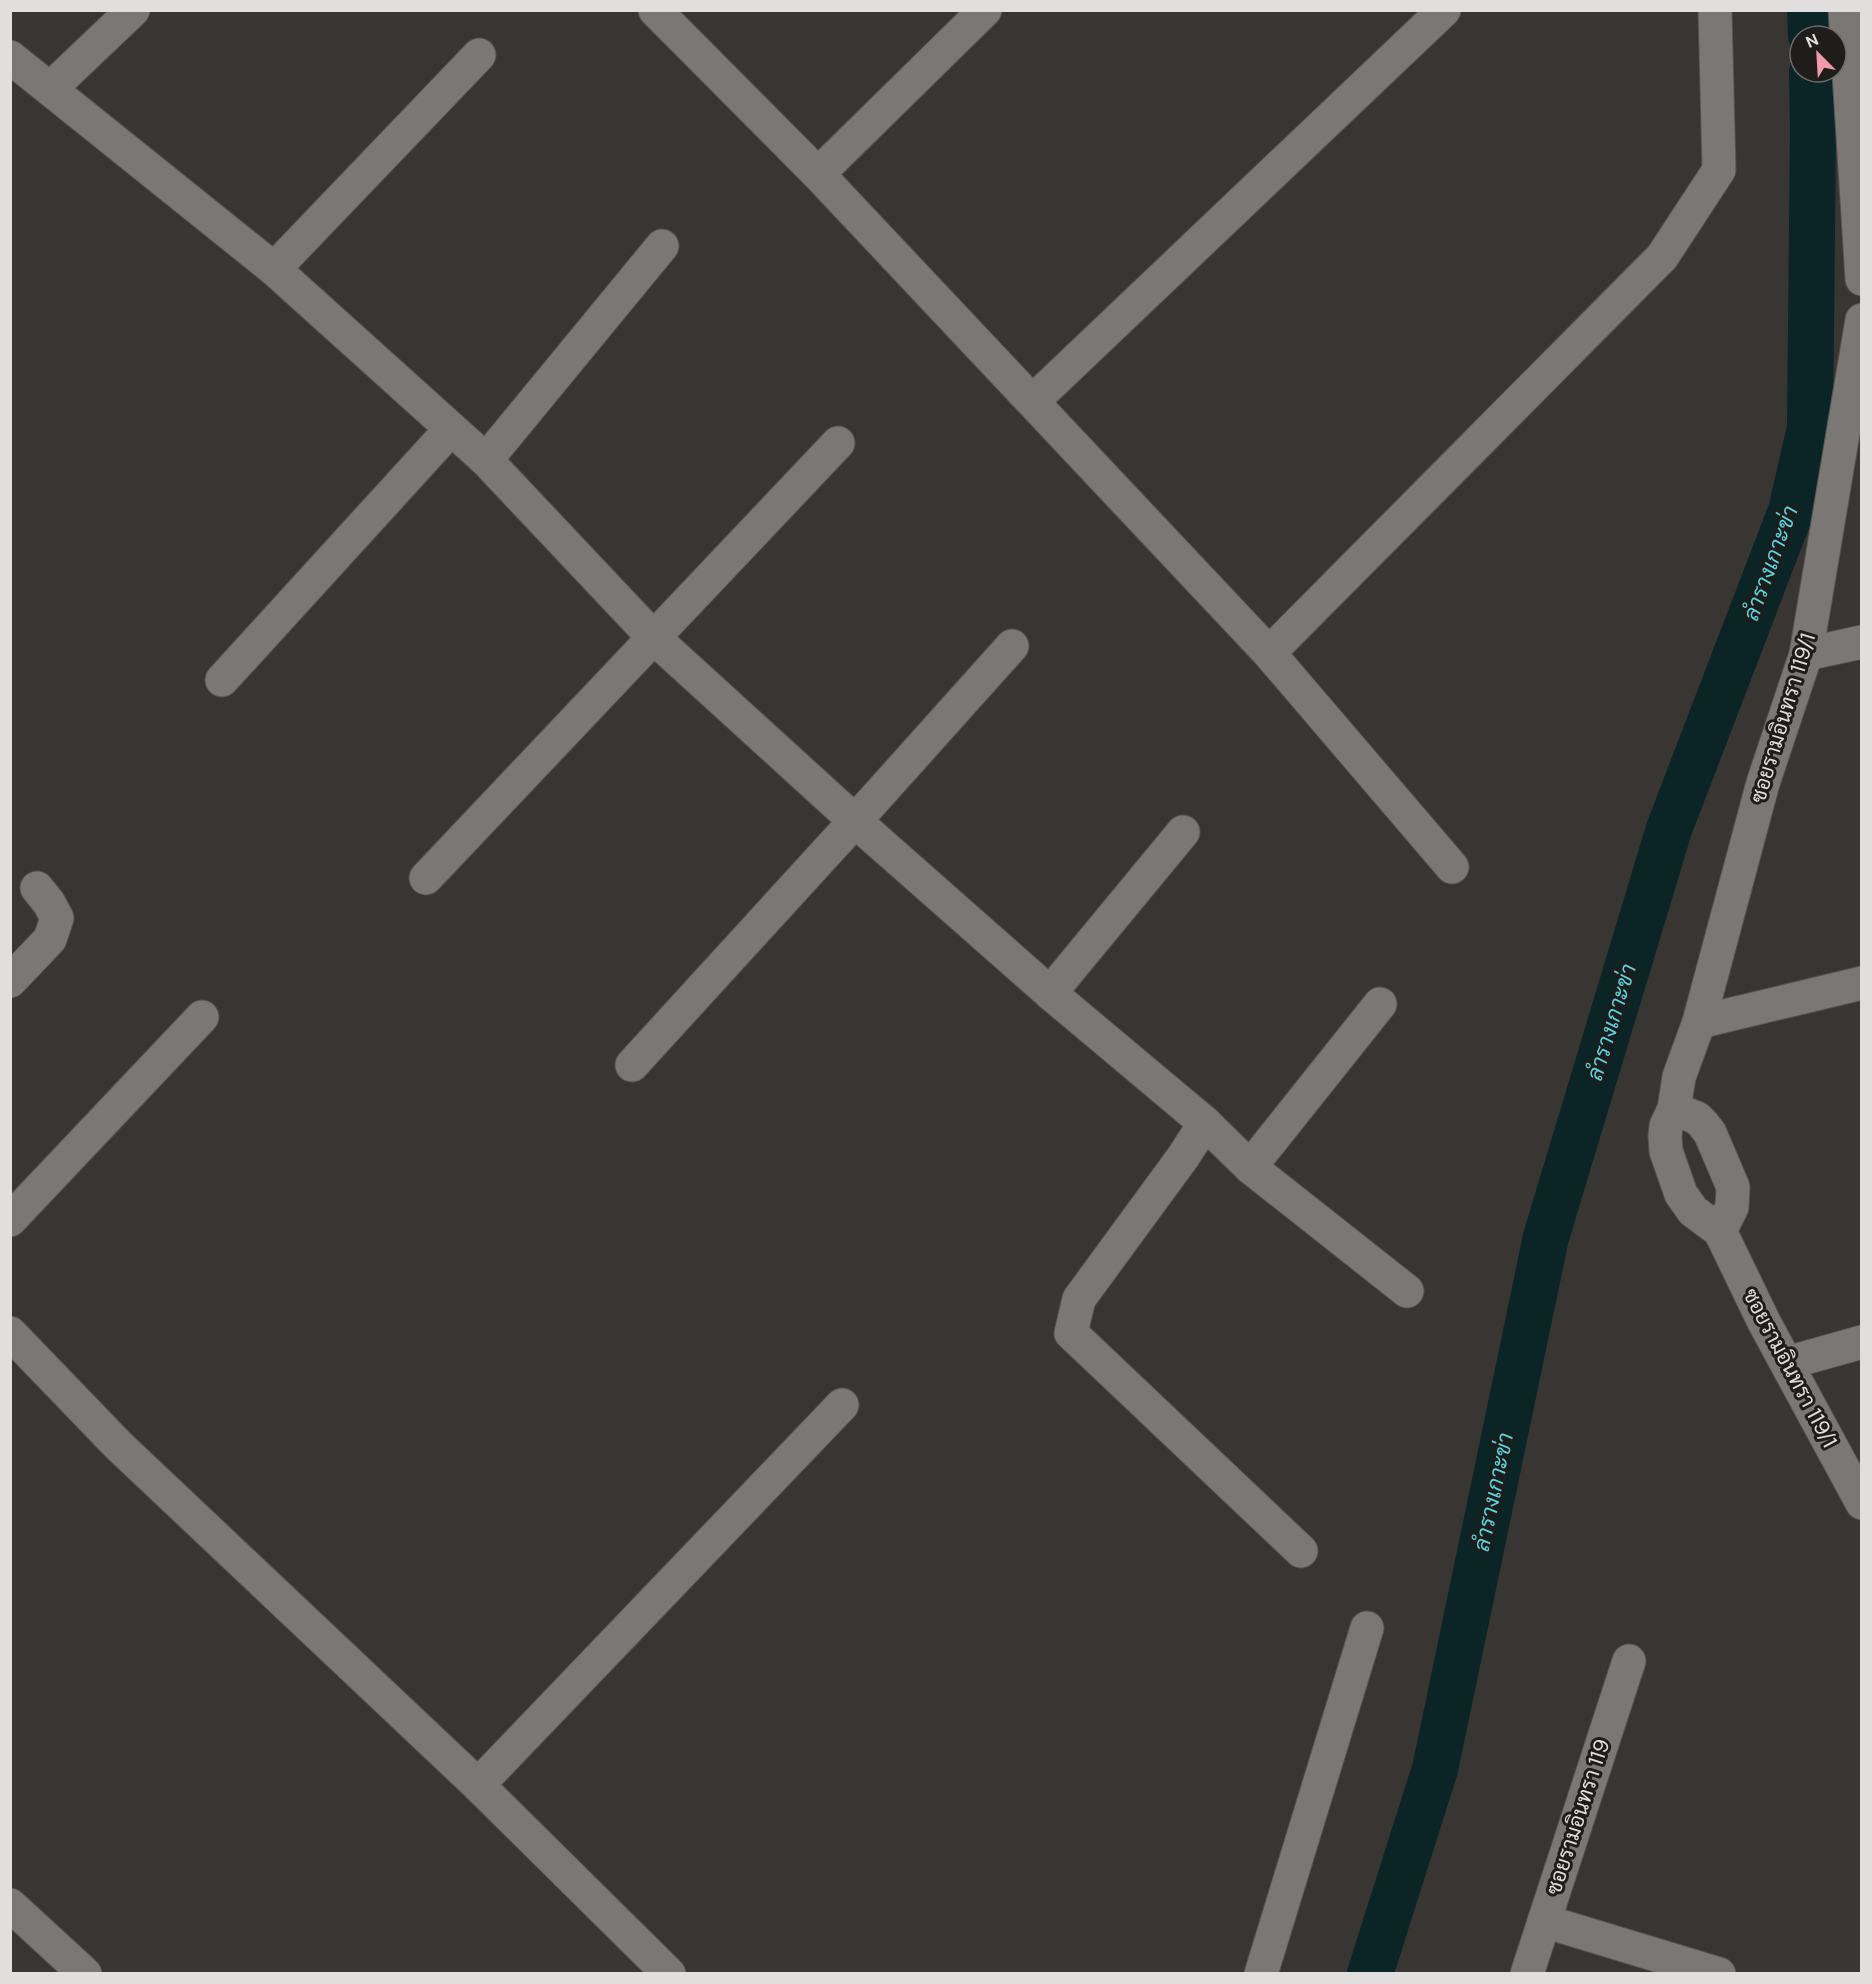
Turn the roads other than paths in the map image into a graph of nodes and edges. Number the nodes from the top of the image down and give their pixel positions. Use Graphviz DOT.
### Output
graph roads {
  1 [pos="134,10"];
  2 [pos="655,10"];
  3 [pos="986,10"];
  4 [pos="1444,10"];
  5 [pos="1715,10"];
  6 [pos="1845,10"];
  7 [pos="479,55"];
  8 [pos="10,57"];
  9 [pos="50,89"];
  10 [pos="818,174"];
  11 [pos="662,246"];
  12 [pos="274,269"];
  13 [pos="1862,279"];
  14 [pos="1862,320"];
  15 [pos="1033,401"];
  16 [pos="451,429"];
  17 [pos="838,443"];
  18 [pos="486,460"];
  19 [pos="653,637"];
  20 [pos="1862,642"];
  21 [pos="1012,646"];
  22 [pos="1269,653"];
  23 [pos="1806,654"];
  24 [pos="222,680"];
  25 [pos="855,821"];
  26 [pos="1183,832"];
  27 [pos="1452,867"];
  28 [pos="426,878"];
  29 [pos="37,888"];
  30 [pos="10,981"];
  31 [pos="1862,983"];
  32 [pos="1050,993"];
  33 [pos="1380,1004"];
  34 [pos="202,1017"];
  35 [pos="1699,1022"];
  36 [pos="632,1065"];
  37 [pos="1674,1109"];
  38 [pos="1205,1123"];
  39 [pos="1250,1167"];
  40 [pos="10,1220"];
  41 [pos="1720,1231"];
  42 [pos="1407,1291"];
  43 [pos="10,1333"];
  44 [pos="1862,1342"];
  45 [pos="1786,1363"];
  46 [pos="842,1406"];
  47 [pos="1862,1503"];
  48 [pos="1300,1551"];
  49 [pos="1367,1628"];
  50 [pos="1629,1661"];
  51 [pos="478,1785"];
  52 [pos="10,1905"];
  53 [pos="1544,1921"];
  54 [pos="85,1974"];
  55 [pos="669,1974"];
  56 [pos="1261,1974"];
  57 [pos="1527,1974"];
  58 [pos="1719,1974"];
  1 -- 9 [label="street"];
  2 -- 10 [label="street"];
  3 -- 10 [label="street"];
  4 -- 15 [label="street"];
  5 -- 22 [label="street"];
  6 -- 13 [label="street"];
  7 -- 12 [label="street"];
  8 -- 9 [label="street"];
  9 -- 12 [label="street"];
  10 -- 15 [label="street"];
  11 -- 18 [label="street"];
  12 -- 16 [label="street"];
  14 -- 23 [label="street, ซอยรามอินทรา 119/1"];
  15 -- 22 [label="street"];
  16 -- 18 [label="street"];
  16 -- 24 [label="street"];
  17 -- 19 [label="street"];
  18 -- 19 [label="street"];
  19 -- 25 [label="street"];
  19 -- 28 [label="street"];
  20 -- 23 [label="street"];
  21 -- 25 [label="street"];
  22 -- 27 [label="street"];
  23 -- 35 [label="street, ซอยรามอินทรา 119/1"];
  25 -- 32 [label="street"];
  25 -- 36 [label="street"];
  26 -- 32 [label="street"];
  29 -- 30 [label="street"];
  31 -- 35 [label="street"];
  32 -- 38 [label="street"];
  33 -- 39 [label="street"];
  34 -- 40 [label="street"];
  35 -- 37 [label="street, ซอยรามอินทรา 119/1"];
  37 -- 41 [label="street, ซอยรามอินทรา 119/1"];
  37 -- 41 [label="street"];
  38 -- 39 [label="street"];
  38 -- 48 [label="street"];
  39 -- 42 [label="street"];
  41 -- 45 [label="street, ซอยรามอินทรา 119/1"];
  43 -- 51 [label="street"];
  44 -- 45 [label="street"];
  45 -- 47 [label="street, ซอยรามอินทรา 119/1"];
  46 -- 51 [label="street"];
  49 -- 56 [label="street"];
  50 -- 53 [label="street, ซอยรามอินทรา 119"];
  51 -- 55 [label="street"];
  52 -- 54 [label="street"];
  53 -- 57 [label="street, ซอยรามอินทรา 119"];
  53 -- 58 [label="street"];
}
